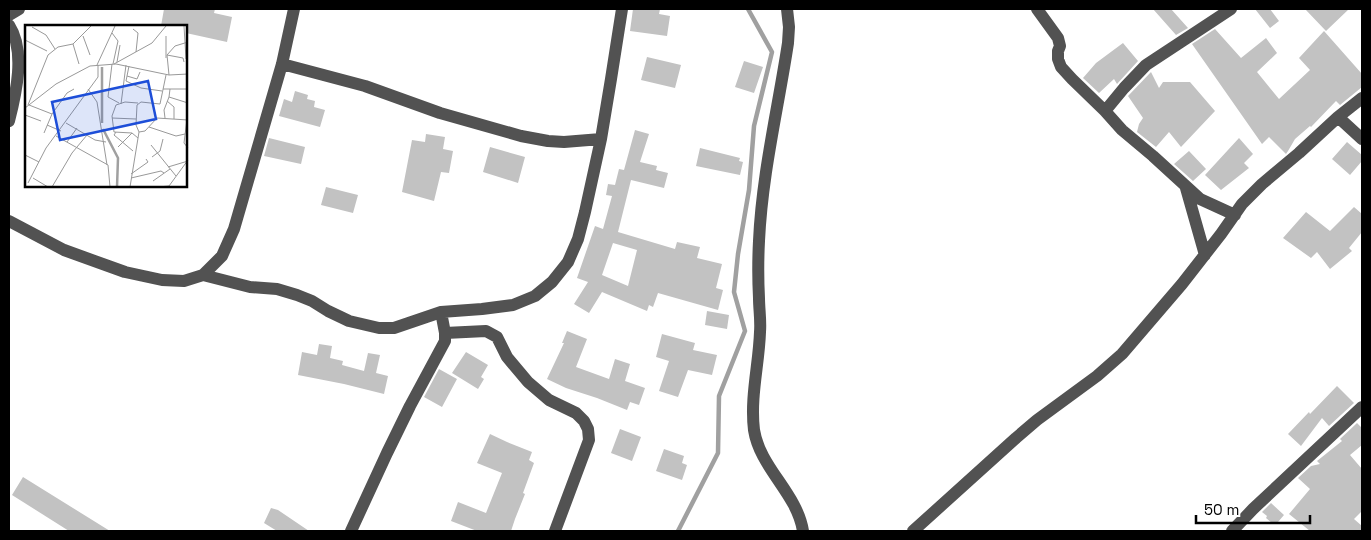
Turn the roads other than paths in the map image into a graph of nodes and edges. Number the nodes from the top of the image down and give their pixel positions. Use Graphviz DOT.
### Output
graph roads {
  1 [pos="19,9"];
  2 [pos="294,9"];
  3 [pos="622,9"];
  4 [pos="787,9"];
  5 [pos="1037,9"];
  6 [pos="1231,9"];
  7 [pos="9,15"];
  8 [pos="9,25"];
  9 [pos="282,64"];
  10 [pos="1362,98"];
  11 [pos="1105,111"];
  12 [pos="1338,117"];
  13 [pos="9,121"];
  14 [pos="601,139"];
  15 [pos="1362,139"];
  16 [pos="1186,188"];
  17 [pos="1235,215"];
  18 [pos="9,221"];
  19 [pos="1205,255"];
  20 [pos="203,275"];
  21 [pos="441,312"];
  22 [pos="445,333"];
  23 [pos="1362,407"];
  24 [pos="351,531"];
  25 [pos="556,531"];
  26 [pos="803,531"];
  27 [pos="913,531"];
  28 [pos="1232,531"];
  1 -- 7 [label="street"];
  2 -- 9 [label="street"];
  3 -- 14 [label="street"];
  4 -- 26 [label="street"];
  5 -- 11 [label="street"];
  6 -- 11 [label="street"];
  8 -- 13 [label="street"];
  9 -- 14 [label="street"];
  9 -- 20 [label="street"];
  10 -- 12 [label="street"];
  11 -- 16 [label="street"];
  12 -- 15 [label="street"];
  12 -- 17 [label="street"];
  14 -- 21 [label="street"];
  16 -- 17 [label="street"];
  16 -- 19 [label="street"];
  17 -- 19 [label="street"];
  18 -- 20 [label="street"];
  19 -- 27 [label="street"];
  20 -- 21 [label="street"];
  21 -- 22 [label="street"];
  22 -- 24 [label="street"];
  22 -- 25 [label="street"];
  23 -- 28 [label="street"];
}
